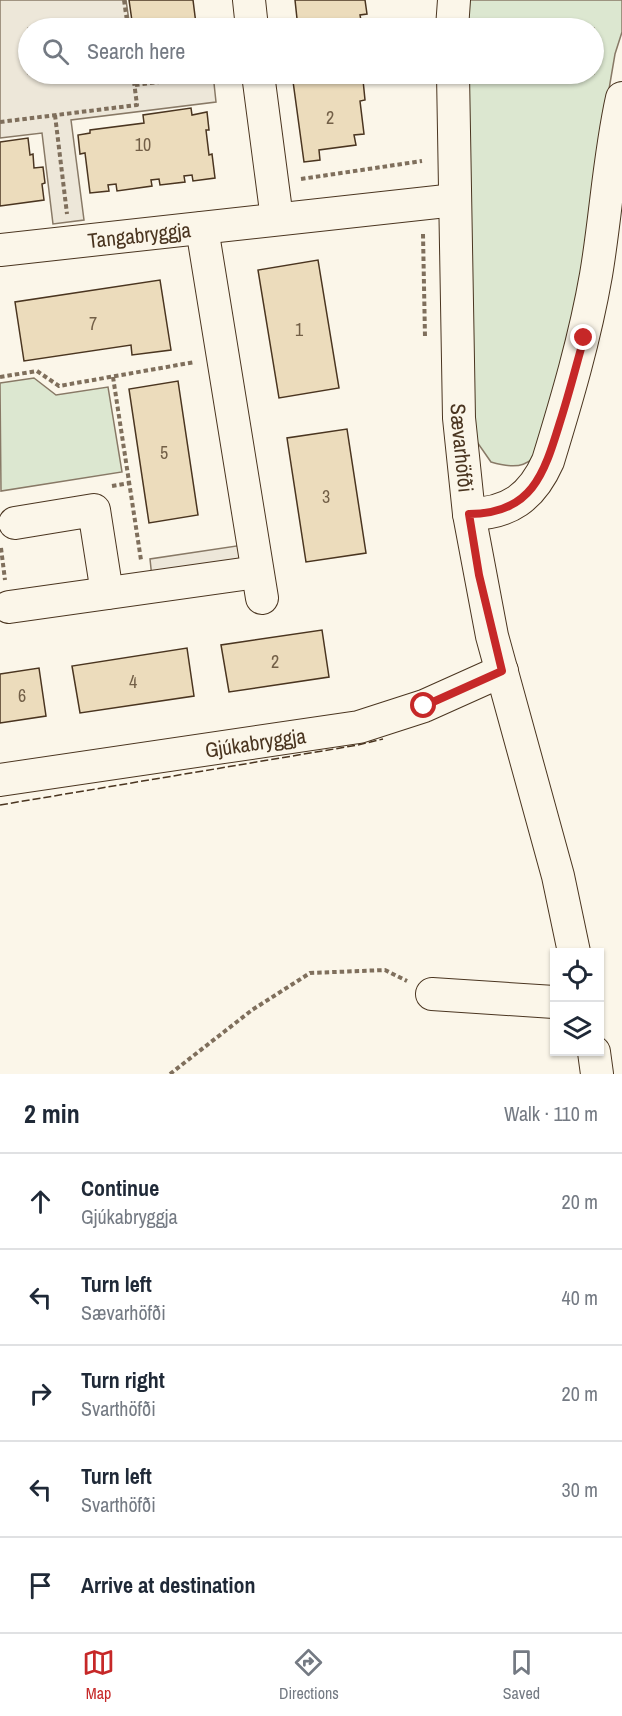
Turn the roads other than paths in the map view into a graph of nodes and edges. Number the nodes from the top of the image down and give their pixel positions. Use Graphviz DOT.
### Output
graph roads {
  1 [pos="249,0"];
  2 [pos="454,0"];
  3 [pos="251,18"];
  4 [pos="453,18"];
  5 [pos="259,84"];
  6 [pos="453,84"];
  7 [pos="622,98"];
  8 [pos="455,200"];
  9 [pos="278,219"];
  10 [pos="202,228"];
  11 [pos="0,250"];
  12 [pos="469,514"];
  13 [pos="15,523"];
  14 [pos="107,593"];
  15 [pos="9,607"];
  16 [pos="502,671"];
  17 [pos="0,780"];
  18 [pos="573,948"];
  19 [pos="432,994"];
  20 [pos="550,1002"];
  21 [pos="595,1056"];
  22 [pos="597,1074"];
  1 -- 3 [label="street"];
  2 -- 4 [label="street"];
  5 -- 9 [label="street"];
  6 -- 8 [label="street, Sævarhöfði"];
  7 -- 12 [label="street"];
  8 -- 9 [label="street, Tangabryggja"];
  8 -- 12 [label="street, Sævarhöfði"];
  9 -- 10 [label="street, Tangabryggja"];
  10 -- 11 [label="street, Tangabryggja"];
  10 -- 14 [label="street"];
  12 -- 16 [label="street, Sævarhöfði"];
  13 -- 14 [label="street"];
  14 -- 15 [label="street"];
  16 -- 17 [label="street, Gjúkabryggja"];
  16 -- 18 [label="street, Sævarhöfði"];
  19 -- 20 [label="street"];
  21 -- 22 [label="street"];
}
